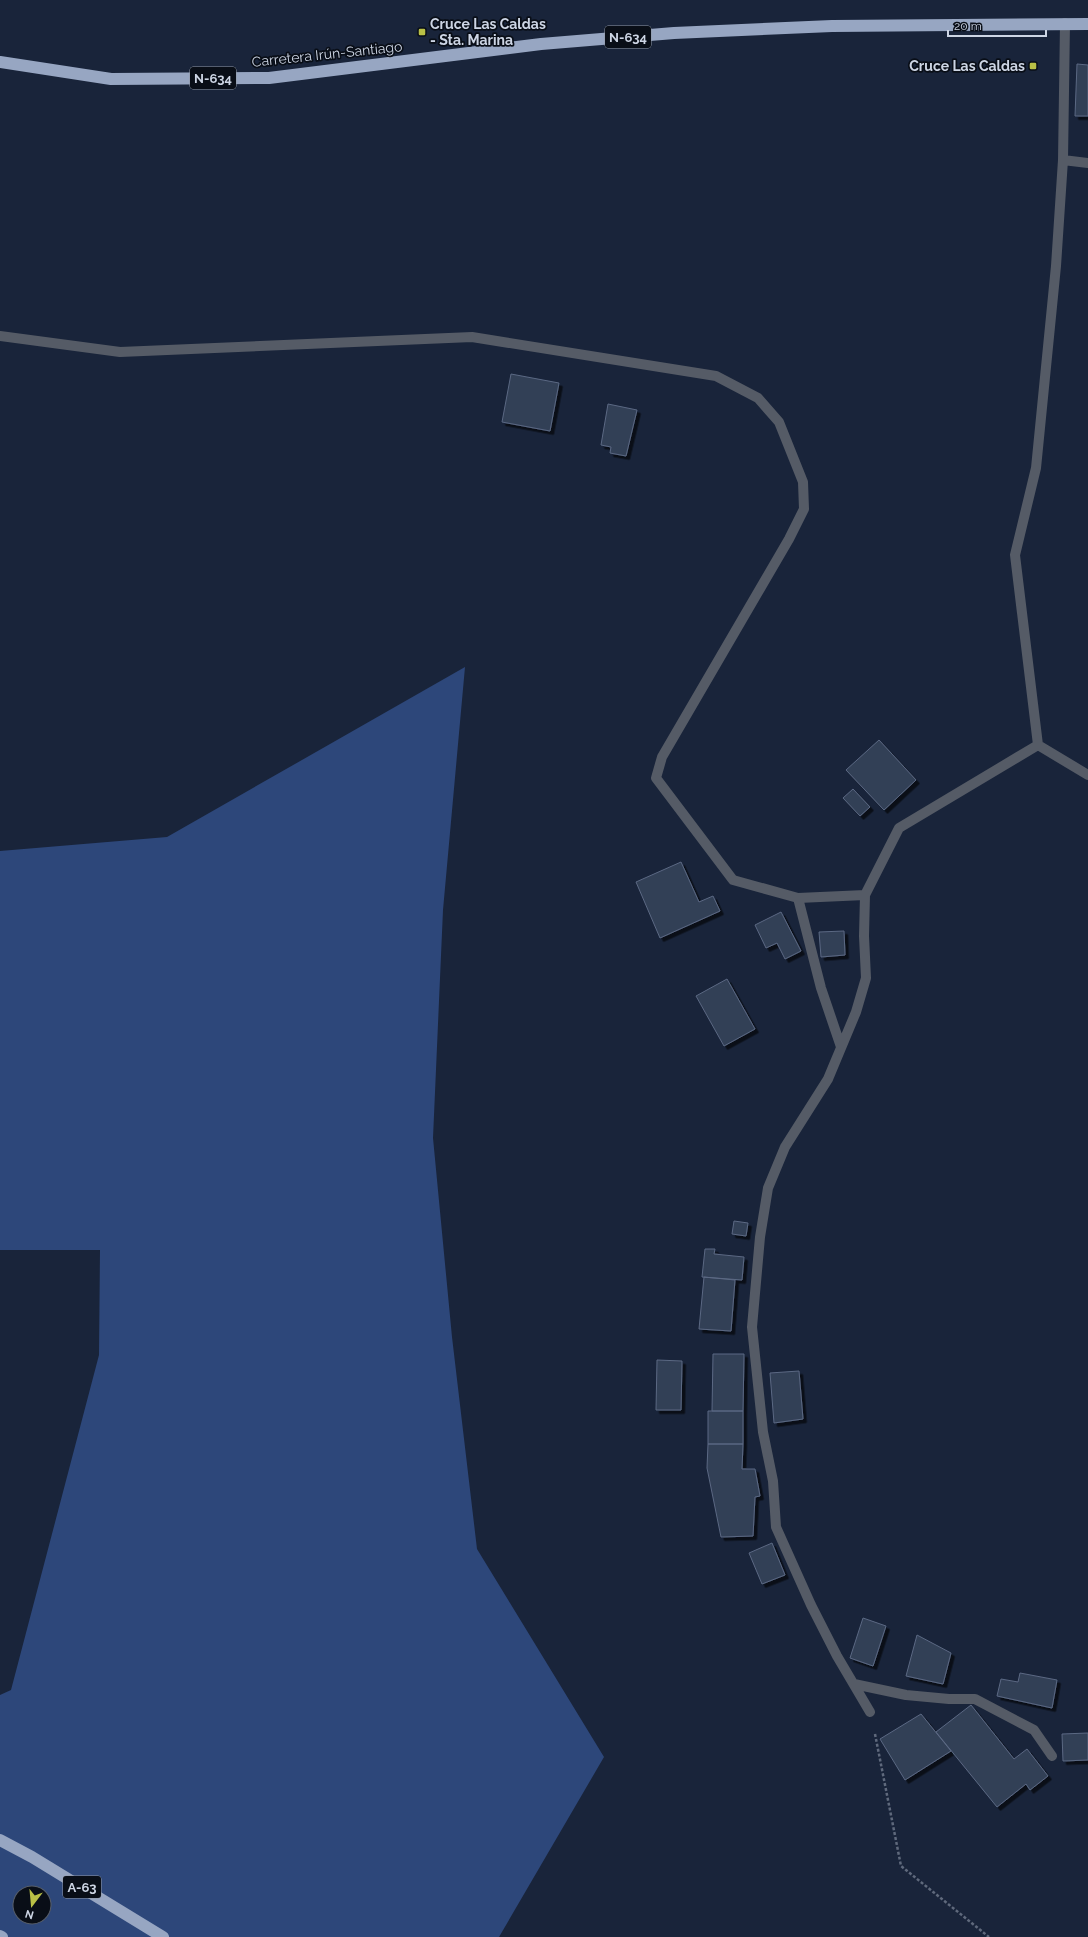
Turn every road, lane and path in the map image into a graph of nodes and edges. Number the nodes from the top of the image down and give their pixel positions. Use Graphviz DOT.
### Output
graph roads {
  1 [pos="1065,23"];
  2 [pos="1088,24"];
  3 [pos="0,62"];
  4 [pos="1063,160"];
  5 [pos="1088,163"];
  6 [pos="0,336"];
  7 [pos="1038,744"];
  8 [pos="1088,775"];
  9 [pos="865,895"];
  10 [pos="798,898"];
  11 [pos="841,1047"];
  12 [pos="854,1684"];
  13 [pos="870,1712"];
  14 [pos="1052,1756"];
  15 [pos="0,1840"];
  16 [pos="164,1937"];
  17 [pos="989,1937"];
  1 -- 2 [label="highway, Carretera Irún-Santiago / N-634"];
  1 -- 3 [label="highway, Carretera Irún-Santiago / N-634"];
  1 -- 4 [label="street"];
  4 -- 5 [label="street"];
  4 -- 7 [label="street"];
  6 -- 10 [label="street"];
  7 -- 8 [label="street"];
  7 -- 9 [label="street"];
  9 -- 10 [label="street"];
  9 -- 11 [label="street"];
  10 -- 11 [label="street"];
  11 -- 12 [label="street"];
  12 -- 13 [label="street"];
  12 -- 14 [label="street"];
  13 -- 17 [label="path"];
  15 -- 16 [label="highway, A-63"];
}
